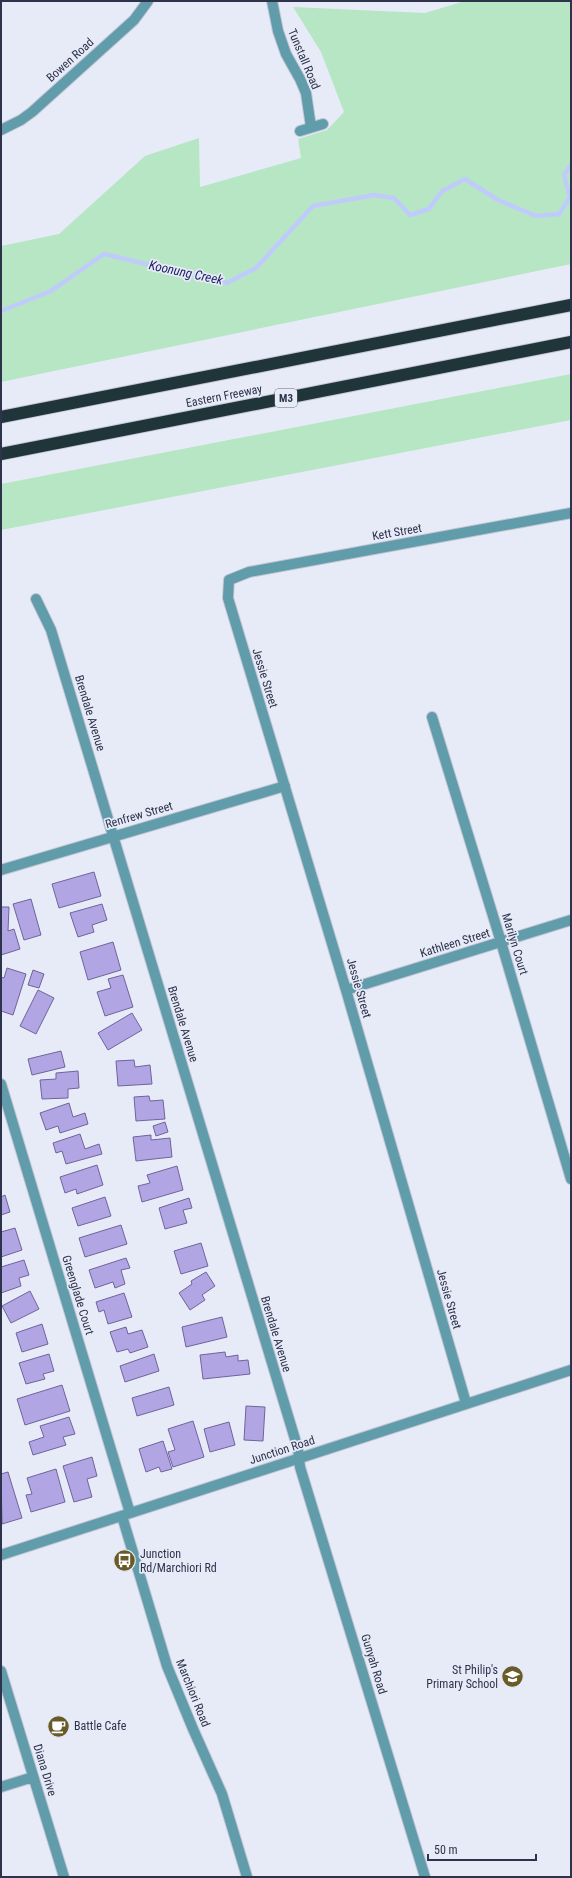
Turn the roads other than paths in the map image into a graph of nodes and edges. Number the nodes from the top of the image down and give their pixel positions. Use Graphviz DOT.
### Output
graph roads {
  1 [pos="148,1"];
  2 [pos="272,1"];
  3 [pos="322,124"];
  4 [pos="311,127"];
  5 [pos="1,130"];
  6 [pos="300,131"];
  7 [pos="571,305"];
  8 [pos="571,342"];
  9 [pos="1,417"];
  10 [pos="1,454"];
  11 [pos="571,513"];
  12 [pos="229,580"];
  13 [pos="36,599"];
  14 [pos="432,717"];
  15 [pos="285,786"];
  16 [pos="114,836"];
  17 [pos="1,870"];
  18 [pos="571,920"];
  19 [pos="501,942"];
  20 [pos="346,990"];
  21 [pos="1,1084"];
  22 [pos="571,1180"];
  23 [pos="571,1370"];
  24 [pos="466,1403"];
  25 [pos="299,1458"];
  26 [pos="126,1514"];
  27 [pos="1,1555"];
  28 [pos="1,1671"];
  29 [pos="33,1776"];
  30 [pos="1,1787"];
  31 [pos="64,1877"];
  32 [pos="247,1877"];
  33 [pos="425,1877"];
  1 -- 5 [label="street, Bowen Road"];
  2 -- 4 [label="street, Tunstall Road"];
  3 -- 4 [label="street"];
  4 -- 6 [label="street"];
  7 -- 9 [label="highway, Eastern Freeway"];
  8 -- 10 [label="highway, Eastern Freeway / M3"];
  11 -- 12 [label="street, Kett Street"];
  12 -- 15 [label="street, Jessie Street"];
  13 -- 16 [label="street, Brendale Avenue"];
  14 -- 19 [label="street, Marilyn Court"];
  15 -- 16 [label="street, Renfrew Street"];
  15 -- 20 [label="street, Jessie Street"];
  16 -- 17 [label="street, Renfrew Street"];
  16 -- 25 [label="street, Brendale Avenue"];
  18 -- 19 [label="street, Kathleen Street"];
  19 -- 20 [label="street, Kathleen Street"];
  19 -- 22 [label="street, Marilyn Court"];
  20 -- 24 [label="street, Jessie Street"];
  21 -- 26 [label="street, Greenglade Court"];
  23 -- 24 [label="street, Junction Road"];
  24 -- 25 [label="street, Junction Road"];
  25 -- 26 [label="street, Junction Road"];
  25 -- 33 [label="street, Gunyah Road"];
  26 -- 27 [label="street, Junction Road"];
  26 -- 32 [label="street, Marchiori Road"];
  28 -- 29 [label="street, Diana Drive"];
  29 -- 30 [label="street"];
  29 -- 31 [label="street, Diana Drive"];
}
